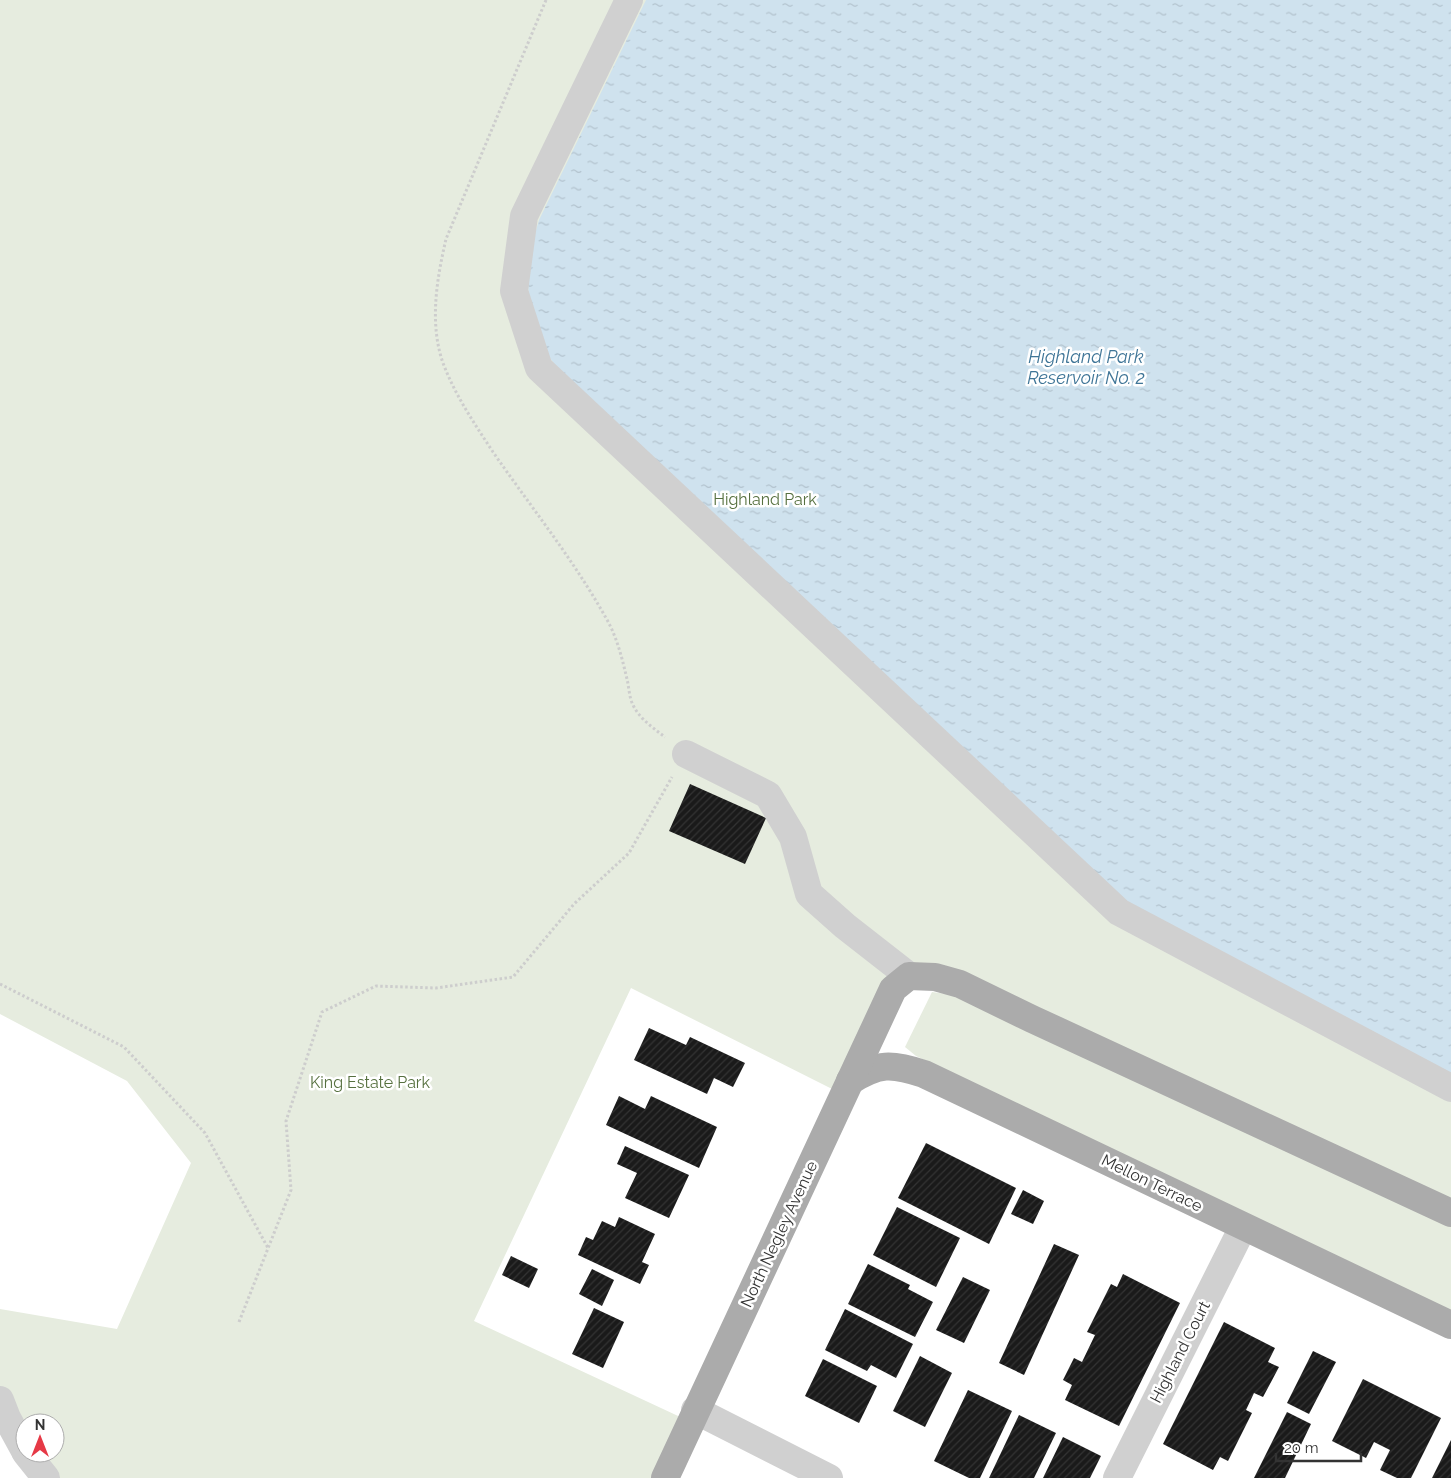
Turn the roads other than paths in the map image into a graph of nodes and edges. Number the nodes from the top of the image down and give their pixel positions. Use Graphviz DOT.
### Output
graph roads {
  1 [pos="629,0"];
  2 [pos="686,754"];
  3 [pos="901,983"];
  4 [pos="850,1081"];
  5 [pos="1451,1088"];
  6 [pos="1451,1213"];
  7 [pos="1243,1227"];
  8 [pos="1451,1325"];
  9 [pos="695,1410"];
  10 [pos="2,1412"];
  11 [pos="15,1434"];
  12 [pos="34,1463"];
  13 [pos="46,1478"];
  14 [pos="665,1478"];
  15 [pos="829,1478"];
  16 [pos="1117,1478"];
  1 -- 5 [label="street"];
  2 -- 3 [label="street"];
  3 -- 4 [label="main road, North Negley Avenue"];
  3 -- 6 [label="main road"];
  4 -- 7 [label="main road, Mellon Terrace"];
  4 -- 9 [label="main road, North Negley Avenue"];
  7 -- 8 [label="main road, Mellon Terrace"];
  7 -- 16 [label="street, Highland Court"];
  9 -- 14 [label="main road, North Negley Avenue"];
  9 -- 15 [label="street"];
  10 -- 11 [label="street"];
  12 -- 13 [label="street"];
}
